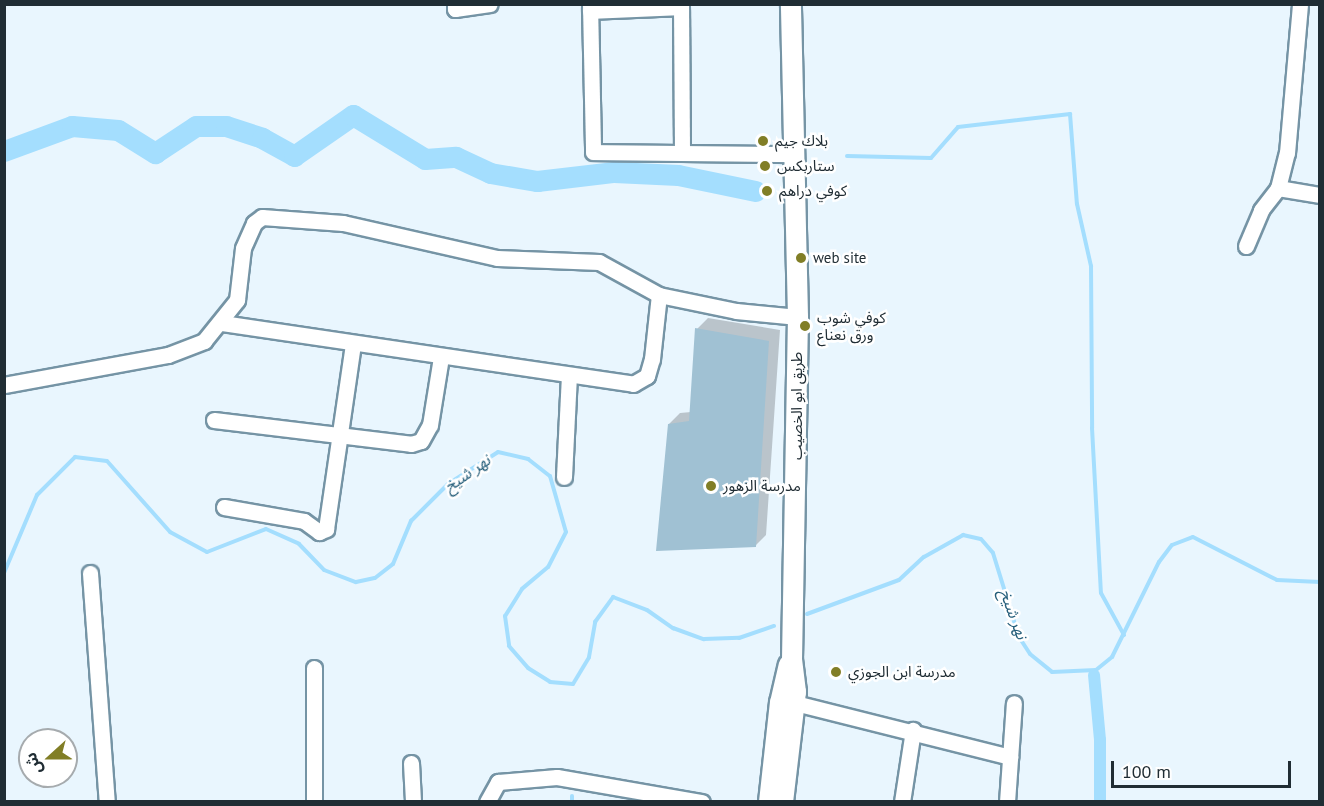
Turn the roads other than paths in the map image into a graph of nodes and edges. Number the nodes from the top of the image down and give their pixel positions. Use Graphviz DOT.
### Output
graph roads {
  1 [pos="455,4"];
  2 [pos="490,4"];
  3 [pos="1300,4"];
  4 [pos="791,5"];
  5 [pos="681,6"];
  6 [pos="590,8"];
  7 [pos="682,153"];
  8 [pos="793,154"];
  9 [pos="1278,188"];
  10 [pos="1320,195"];
  11 [pos="1246,246"];
  12 [pos="659,295"];
  13 [pos="798,317"];
  14 [pos="222,323"];
  15 [pos="353,343"];
  16 [pos="441,357"];
  17 [pos="569,376"];
  18 [pos="4,386"];
  19 [pos="214,420"];
  20 [pos="339,435"];
  21 [pos="564,477"];
  22 [pos="224,507"];
  23 [pos="90,573"];
  24 [pos="792,660"];
  25 [pos="314,668"];
  26 [pos="795,703"];
  27 [pos="1014,703"];
  28 [pos="913,730"];
  29 [pos="1010,757"];
  30 [pos="411,763"];
  31 [pos="107,801"];
  32 [pos="314,801"];
  33 [pos="413,801"];
  34 [pos="487,801"];
  35 [pos="702,801"];
  36 [pos="769,801"];
  37 [pos="783,801"];
  38 [pos="902,801"];
  39 [pos="1007,801"];
  1 -- 2 [label="street"];
  3 -- 9 [label="street"];
  4 -- 8 [label="main road, طريق ابو الخصيب"];
  5 -- 6 [label="street"];
  5 -- 7 [label="street"];
  6 -- 7 [label="street"];
  7 -- 8 [label="street"];
  8 -- 13 [label="main road, طريق ابو الخصيب"];
  9 -- 10 [label="street"];
  9 -- 11 [label="street"];
  12 -- 13 [label="street"];
  12 -- 14 [label="street"];
  12 -- 17 [label="street"];
  13 -- 24 [label="main road, طريق ابو الخصيب"];
  14 -- 15 [label="street"];
  14 -- 18 [label="street"];
  15 -- 16 [label="street"];
  15 -- 20 [label="street"];
  16 -- 17 [label="street"];
  16 -- 20 [label="street"];
  17 -- 21 [label="street"];
  19 -- 20 [label="street"];
  20 -- 22 [label="street"];
  23 -- 31 [label="street"];
  24 -- 26 [label="main road, طريق ابو الخصيب"];
  24 -- 36 [label="main road, طريق ابو الخصيب"];
  25 -- 32 [label="street"];
  26 -- 28 [label="street"];
  26 -- 37 [label="main road, طريق ابو الخصيب"];
  27 -- 29 [label="street"];
  28 -- 29 [label="street"];
  28 -- 38 [label="street"];
  29 -- 39 [label="street"];
  30 -- 33 [label="street"];
  34 -- 35 [label="street"];
}
